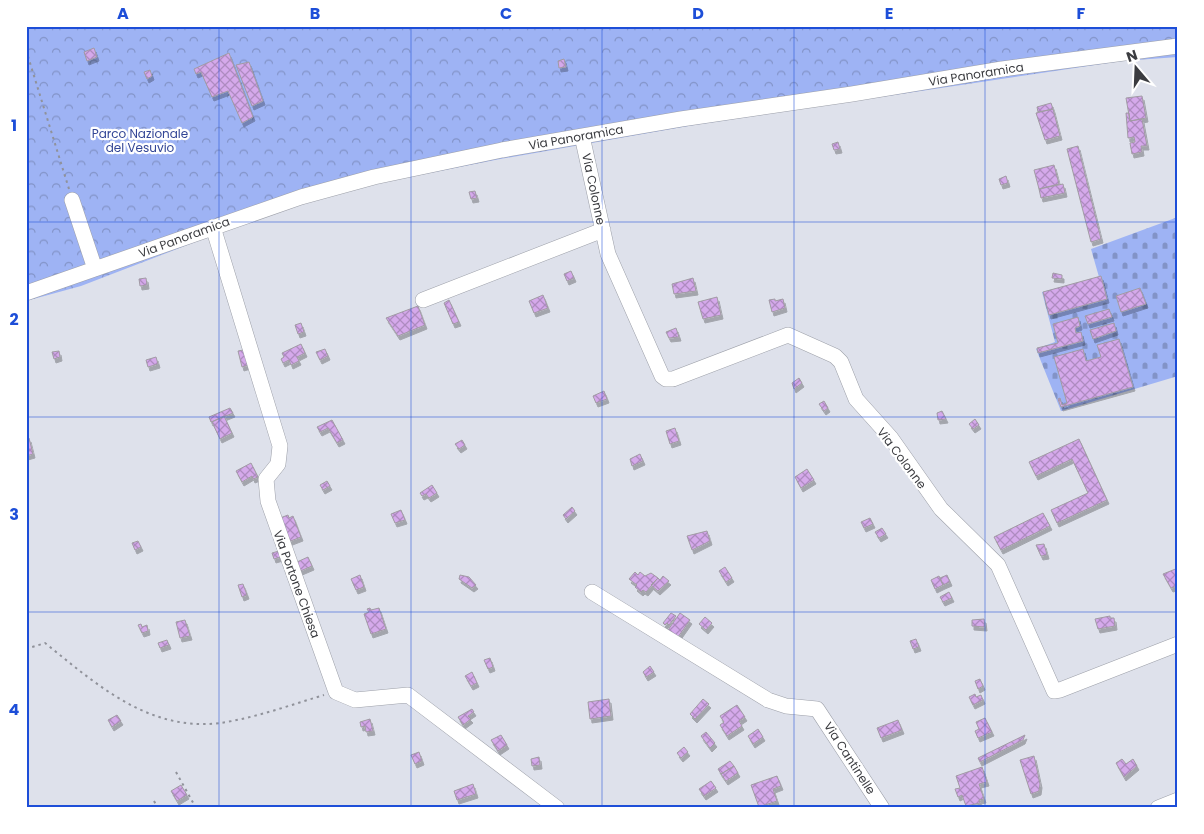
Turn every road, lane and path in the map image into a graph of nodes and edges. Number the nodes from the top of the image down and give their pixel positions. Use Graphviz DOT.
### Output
graph roads {
  1 [pos="1178,35"];
  2 [pos="1178,46"];
  3 [pos="26,50"];
  4 [pos="1141,50"];
  5 [pos="1178,52"];
  6 [pos="582,136"];
  7 [pos="72,200"];
  8 [pos="213,227"];
  9 [pos="603,230"];
  10 [pos="95,269"];
  11 [pos="26,293"];
  12 [pos="423,300"];
  13 [pos="592,592"];
  14 [pos="1178,644"];
  15 [pos="26,649"];
  16 [pos="336,692"];
  17 [pos="176,772"];
  18 [pos="1178,800"];
  19 [pos="154,801"];
  20 [pos="158,808"];
  21 [pos="196,808"];
  22 [pos="557,808"];
  23 [pos="882,808"];
  24 [pos="1158,808"];
  1 -- 4 [label="street, Via Panoramica"];
  2 -- 4 [label="street, Via Panoramica"];
  3 -- 7 [label="path"];
  4 -- 5 [label="street, Via Panoramica"];
  4 -- 6 [label="street, Via Panoramica"];
  6 -- 8 [label="street, Via Panoramica"];
  6 -- 9 [label="street, Via Colonne"];
  7 -- 10 [label="street"];
  8 -- 10 [label="street, Via Panoramica"];
  8 -- 16 [label="street, Via Portone Chiesa"];
  9 -- 12 [label="street"];
  9 -- 14 [label="street, Via Colonne"];
  10 -- 11 [label="street, Via Panoramica"];
  13 -- 23 [label="street, Via Cantinelle"];
  15 -- 16 [label="path"];
  16 -- 22 [label="street"];
  17 -- 21 [label="path"];
  18 -- 24 [label="street"];
  19 -- 20 [label="path"];
}
